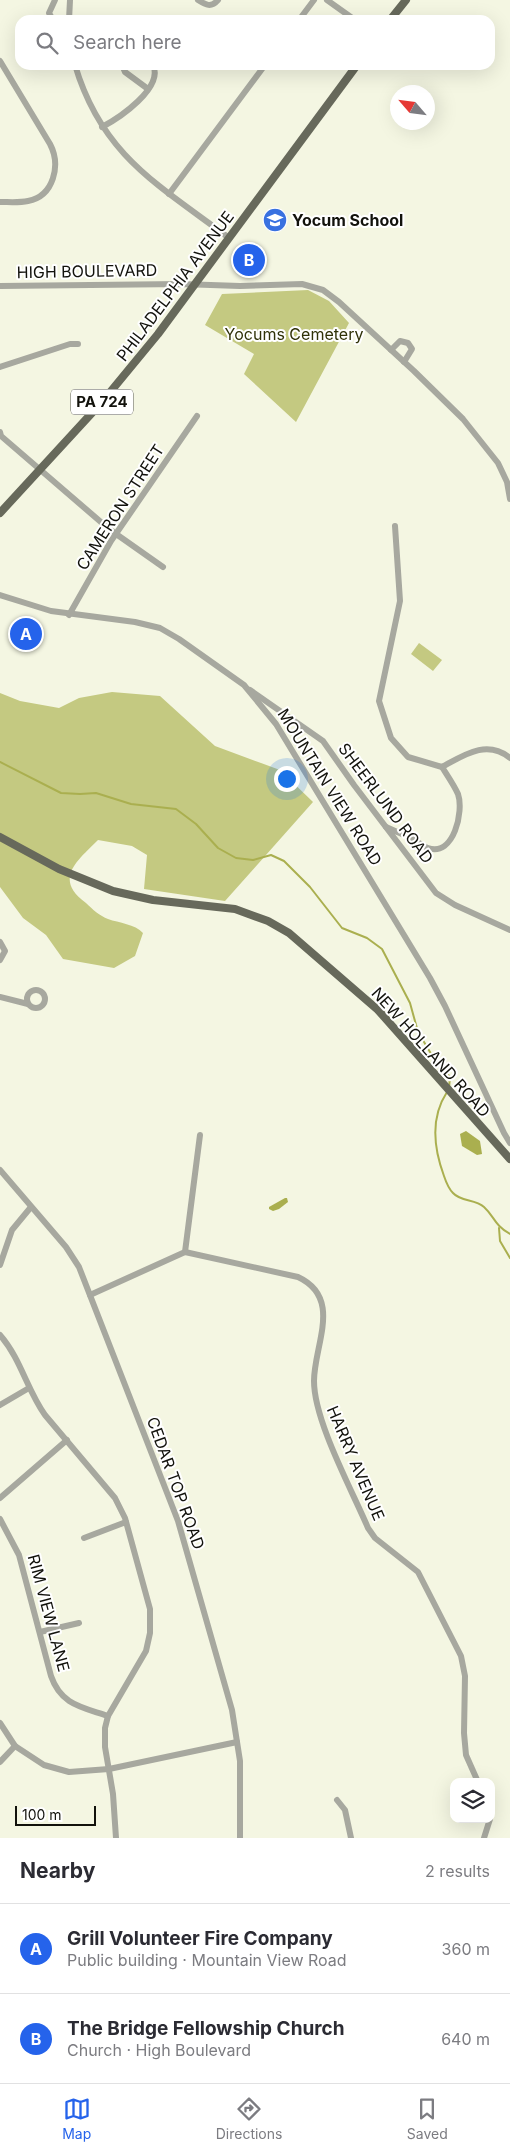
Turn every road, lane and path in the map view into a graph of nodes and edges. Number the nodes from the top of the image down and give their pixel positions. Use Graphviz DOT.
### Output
graph roads {
  1 [pos="54,0"];
  2 [pos="70,0"];
  3 [pos="198,0"];
  4 [pos="218,0"];
  5 [pos="314,0"];
  6 [pos="327,0"];
  7 [pos="403,1"];
  8 [pos="50,15"];
  9 [pos="69,15"];
  10 [pos="303,15"];
  11 [pos="348,15"];
  12 [pos="393,15"];
  13 [pos="0,61"];
  14 [pos="76,70"];
  15 [pos="124,70"];
  16 [pos="154,70"];
  17 [pos="261,70"];
  18 [pos="353,70"];
  19 [pos="148,89"];
  20 [pos="102,127"];
  21 [pos="169,194"];
  22 [pos="0,202"];
  23 [pos="229,238"];
  24 [pos="194,284"];
  25 [pos="0,286"];
  26 [pos="78,344"];
  27 [pos="391,350"];
  28 [pos="404,362"];
  29 [pos="0,367"];
  30 [pos="197,416"];
  31 [pos="0,432"];
  32 [pos="41,470"];
  33 [pos="510,499"];
  34 [pos="0,513"];
  35 [pos="395,526"];
  36 [pos="116,534"];
  37 [pos="163,567"];
  38 [pos="0,595"];
  39 [pos="69,615"];
  40 [pos="244,685"];
  41 [pos="510,758"];
  42 [pos="442,767"];
  43 [pos="386,827"];
  44 [pos="0,837"];
  45 [pos="510,930"];
  46 [pos="0,942"];
  47 [pos="0,960"];
  48 [pos="0,997"];
  49 [pos="28,1004"];
  50 [pos="200,1135"];
  51 [pos="510,1143"];
  52 [pos="510,1159"];
  53 [pos="0,1170"];
  54 [pos="31,1207"];
  55 [pos="185,1252"];
  56 [pos="0,1265"];
  57 [pos="90,1295"];
  58 [pos="0,1335"];
  59 [pos="30,1388"];
  60 [pos="0,1405"];
  61 [pos="67,1440"];
  62 [pos="0,1498"];
  63 [pos="0,1519"];
  64 [pos="126,1522"];
  65 [pos="84,1538"];
  66 [pos="79,1623"];
  67 [pos="40,1632"];
  68 [pos="108,1716"];
  69 [pos="0,1723"];
  70 [pos="238,1742"];
  71 [pos="15,1746"];
  72 [pos="0,1762"];
  73 [pos="109,1769"];
  74 [pos="476,1778"];
  75 [pos="337,1800"];
  76 [pos="489,1823"];
  77 [pos="116,1838"];
  78 [pos="240,1838"];
  79 [pos="351,1838"];
  80 [pos="484,1838"];
  1 -- 8 [label="street"];
  2 -- 9 [label="street"];
  3 -- 4 [label="street"];
  5 -- 10 [label="street"];
  6 -- 11 [label="street"];
  7 -- 12 [label="main road"];
  13 -- 22 [label="street"];
  14 -- 20 [label="street"];
  15 -- 19 [label="street"];
  16 -- 19 [label="street"];
  17 -- 21 [label="street"];
  18 -- 23 [label="main road, PHILADELPHIA AVENUE / PA 724"];
  19 -- 20 [label="street"];
  20 -- 21 [label="street"];
  21 -- 23 [label="street"];
  23 -- 24 [label="main road, PHILADELPHIA AVENUE / PA 724"];
  24 -- 25 [label="street, HIGH BOULEVARD"];
  24 -- 27 [label="street, HIGH BOULEVARD"];
  24 -- 32 [label="main road, PHILADELPHIA AVENUE / PA 724"];
  26 -- 29 [label="street"];
  27 -- 28 [label="street, HIGH BOULEVARD"];
  27 -- 28 [label="street"];
  28 -- 33 [label="street, HIGH BOULEVARD"];
  30 -- 36 [label="street, CAMERON STREET"];
  31 -- 32 [label="street"];
  32 -- 34 [label="main road, PHILADELPHIA AVENUE / PA 724"];
  32 -- 36 [label="street"];
  35 -- 42 [label="street"];
  36 -- 37 [label="street"];
  36 -- 39 [label="street, CAMERON STREET"];
  38 -- 39 [label="street, MOUNTAIN VIEW ROAD"];
  39 -- 40 [label="street, MOUNTAIN VIEW ROAD"];
  40 -- 43 [label="street, SHEERLUND ROAD"];
  40 -- 51 [label="street, MOUNTAIN VIEW ROAD"];
  41 -- 42 [label="street"];
  42 -- 43 [label="street"];
  43 -- 45 [label="street, SHEERLUND ROAD"];
  44 -- 52 [label="main road, NEW HOLLAND ROAD"];
  46 -- 47 [label="street"];
  48 -- 49 [label="street"];
  50 -- 55 [label="street"];
  53 -- 54 [label="street, CEDAR TOP ROAD"];
  54 -- 56 [label="street"];
  54 -- 57 [label="street, CEDAR TOP ROAD"];
  55 -- 57 [label="street"];
  55 -- 74 [label="street, HARRY AVENUE"];
  57 -- 70 [label="street, CEDAR TOP ROAD"];
  58 -- 59 [label="street"];
  59 -- 60 [label="street"];
  59 -- 61 [label="street"];
  61 -- 62 [label="street"];
  61 -- 64 [label="street"];
  63 -- 67 [label="street, RIM VIEW LANE"];
  64 -- 65 [label="street"];
  64 -- 68 [label="street"];
  66 -- 67 [label="street"];
  67 -- 68 [label="street, RIM VIEW LANE"];
  68 -- 73 [label="street"];
  69 -- 71 [label="street"];
  70 -- 73 [label="street"];
  70 -- 78 [label="street, CEDAR TOP ROAD"];
  71 -- 72 [label="street"];
  71 -- 73 [label="street"];
  73 -- 77 [label="street"];
  75 -- 79 [label="street"];
  76 -- 80 [label="street"];
}
